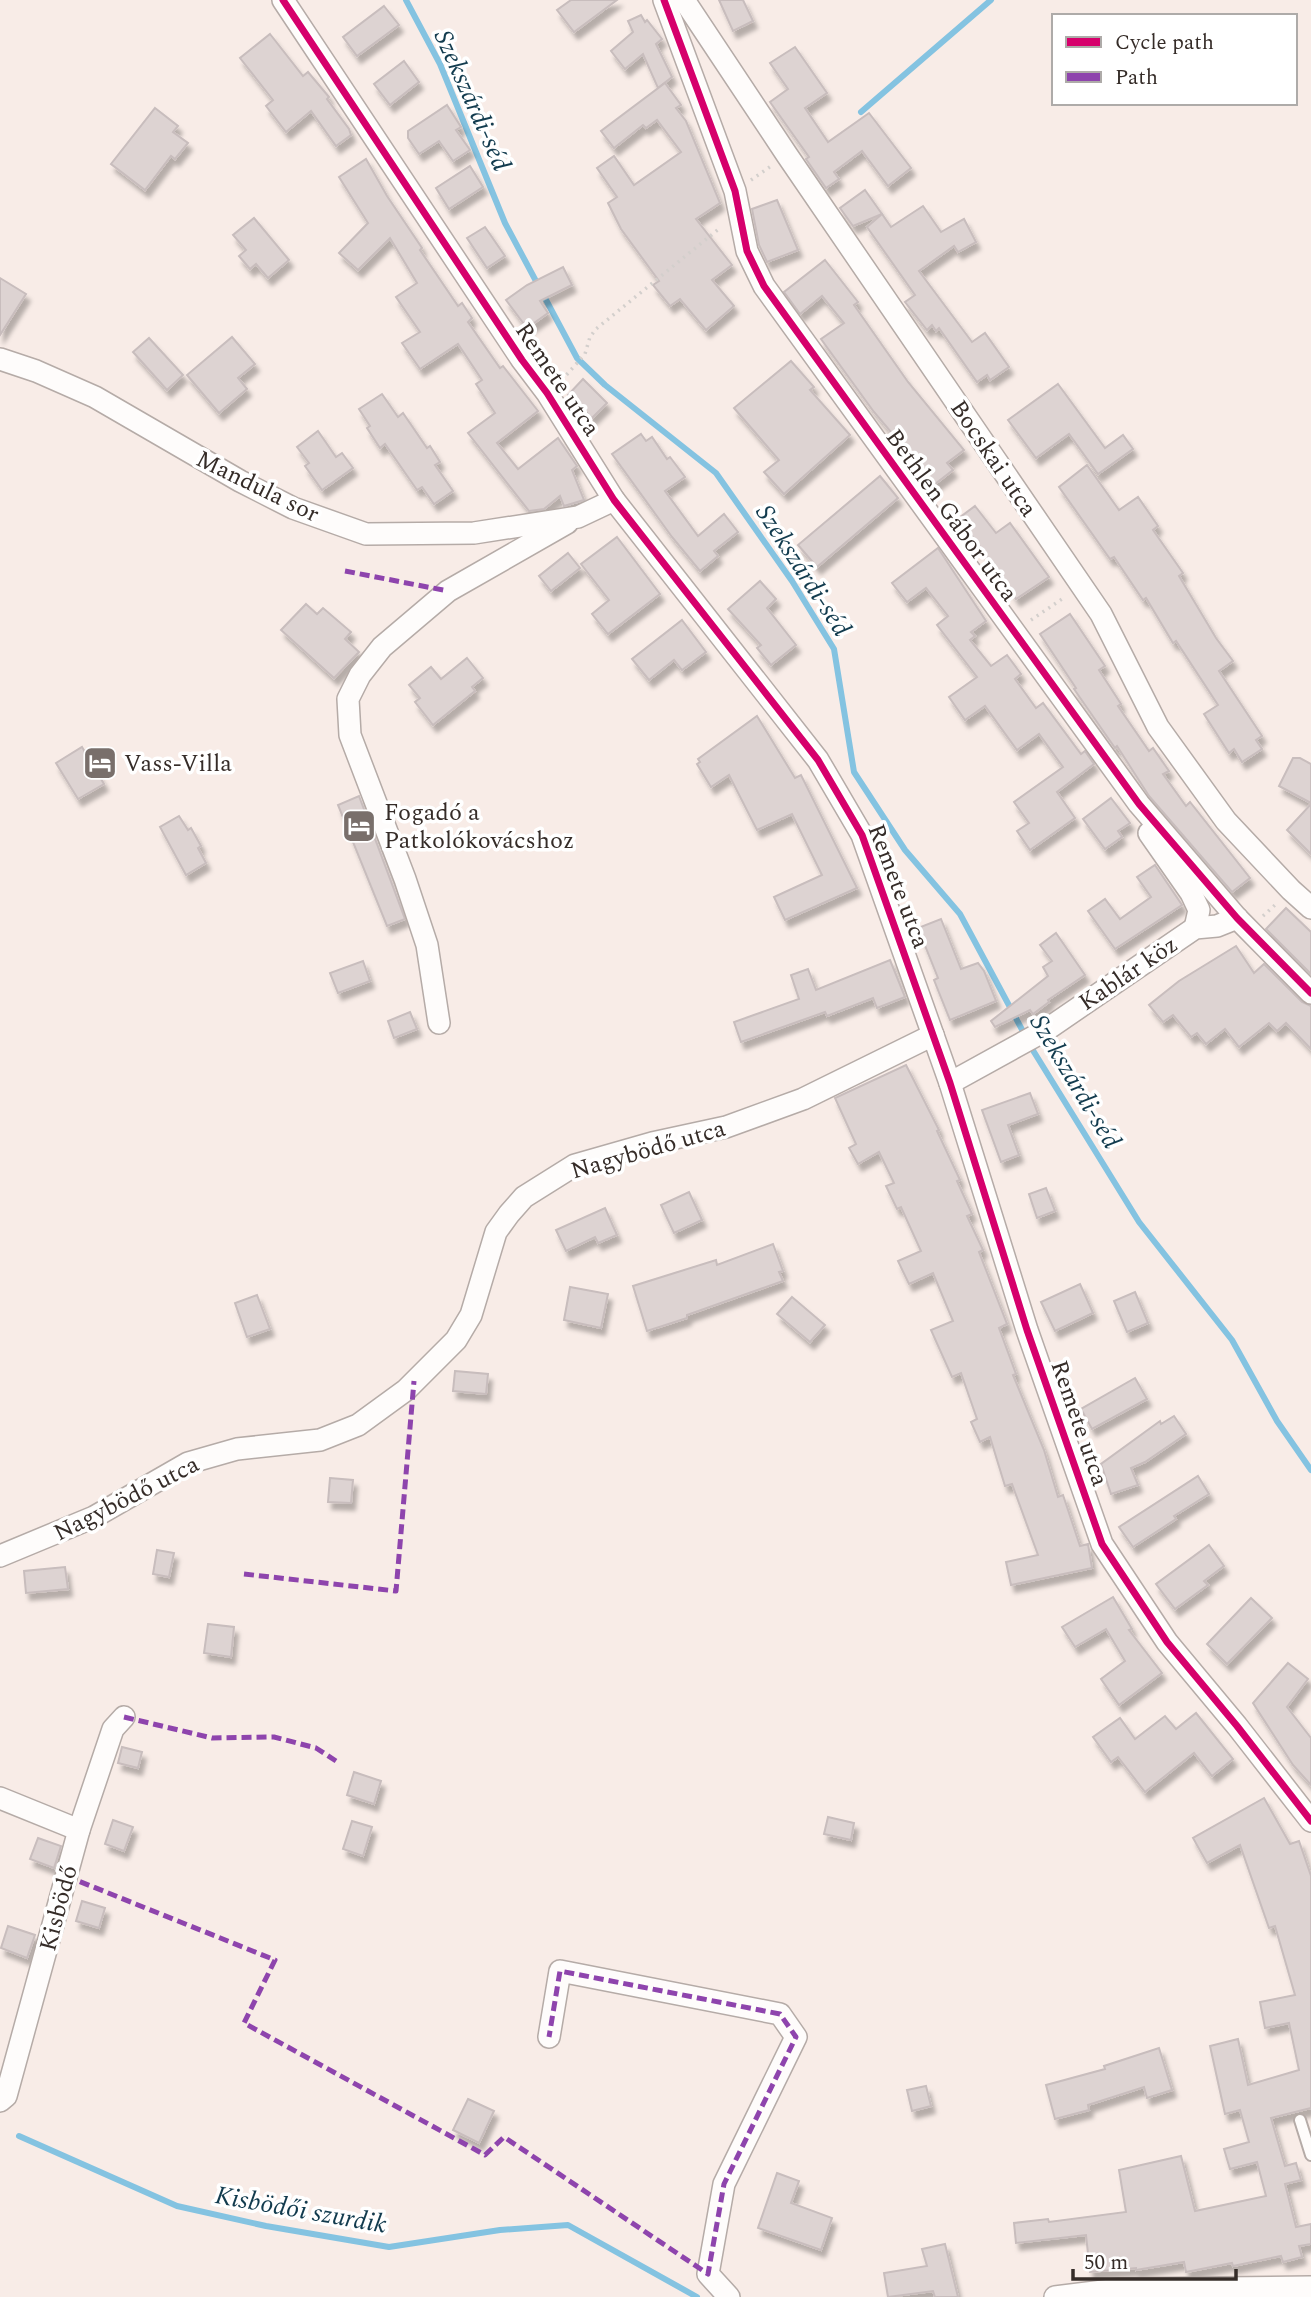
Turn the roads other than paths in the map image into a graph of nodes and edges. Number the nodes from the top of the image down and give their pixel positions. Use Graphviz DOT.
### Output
graph roads {
  1 [pos="283,0"];
  2 [pos="664,0"];
  3 [pos="684,0"];
  4 [pos="0,359"];
  5 [pos="614,500"];
  6 [pos="578,517"];
  7 [pos="1139,804"];
  8 [pos="1311,908"];
  9 [pos="1242,924"];
  10 [pos="1195,928"];
  11 [pos="1311,993"];
  12 [pos="439,1023"];
  13 [pos="933,1035"];
  14 [pos="950,1083"];
  15 [pos="0,1556"];
  16 [pos="124,1717"];
  17 [pos="0,1798"];
  18 [pos="1311,1821"];
  19 [pos="79,1830"];
  20 [pos="549,2037"];
  21 [pos="0,2101"];
  22 [pos="1300,2120"];
  23 [pos="1311,2155"];
  24 [pos="1311,2287"];
  25 [pos="729,2297"];
  26 [pos="1055,2297"];
  1 -- 5 [label="street, Remete utca"];
  2 -- 7 [label="street, Bethlen Gábor utca"];
  3 -- 8 [label="street, Bocskai utca"];
  4 -- 6 [label="street, Mandula sor"];
  5 -- 6 [label="street, Mandula sor"];
  5 -- 13 [label="street, Remete utca"];
  6 -- 12 [label="street"];
  7 -- 9 [label="street, Bethlen Gábor utca"];
  7 -- 10 [label="street"];
  9 -- 10 [label="street, Kablár köz"];
  9 -- 11 [label="street, Bethlen Gábor utca"];
  10 -- 14 [label="street, Kablár köz"];
  13 -- 14 [label="street, Remete utca"];
  13 -- 15 [label="street, Nagybödő utca"];
  14 -- 18 [label="street, Remete utca"];
  16 -- 19 [label="street, Kisbödő"];
  17 -- 19 [label="street"];
  19 -- 21 [label="street, Kisbödő"];
  20 -- 25 [label="street"];
  22 -- 23 [label="lane"];
  24 -- 26 [label="street"];
}
